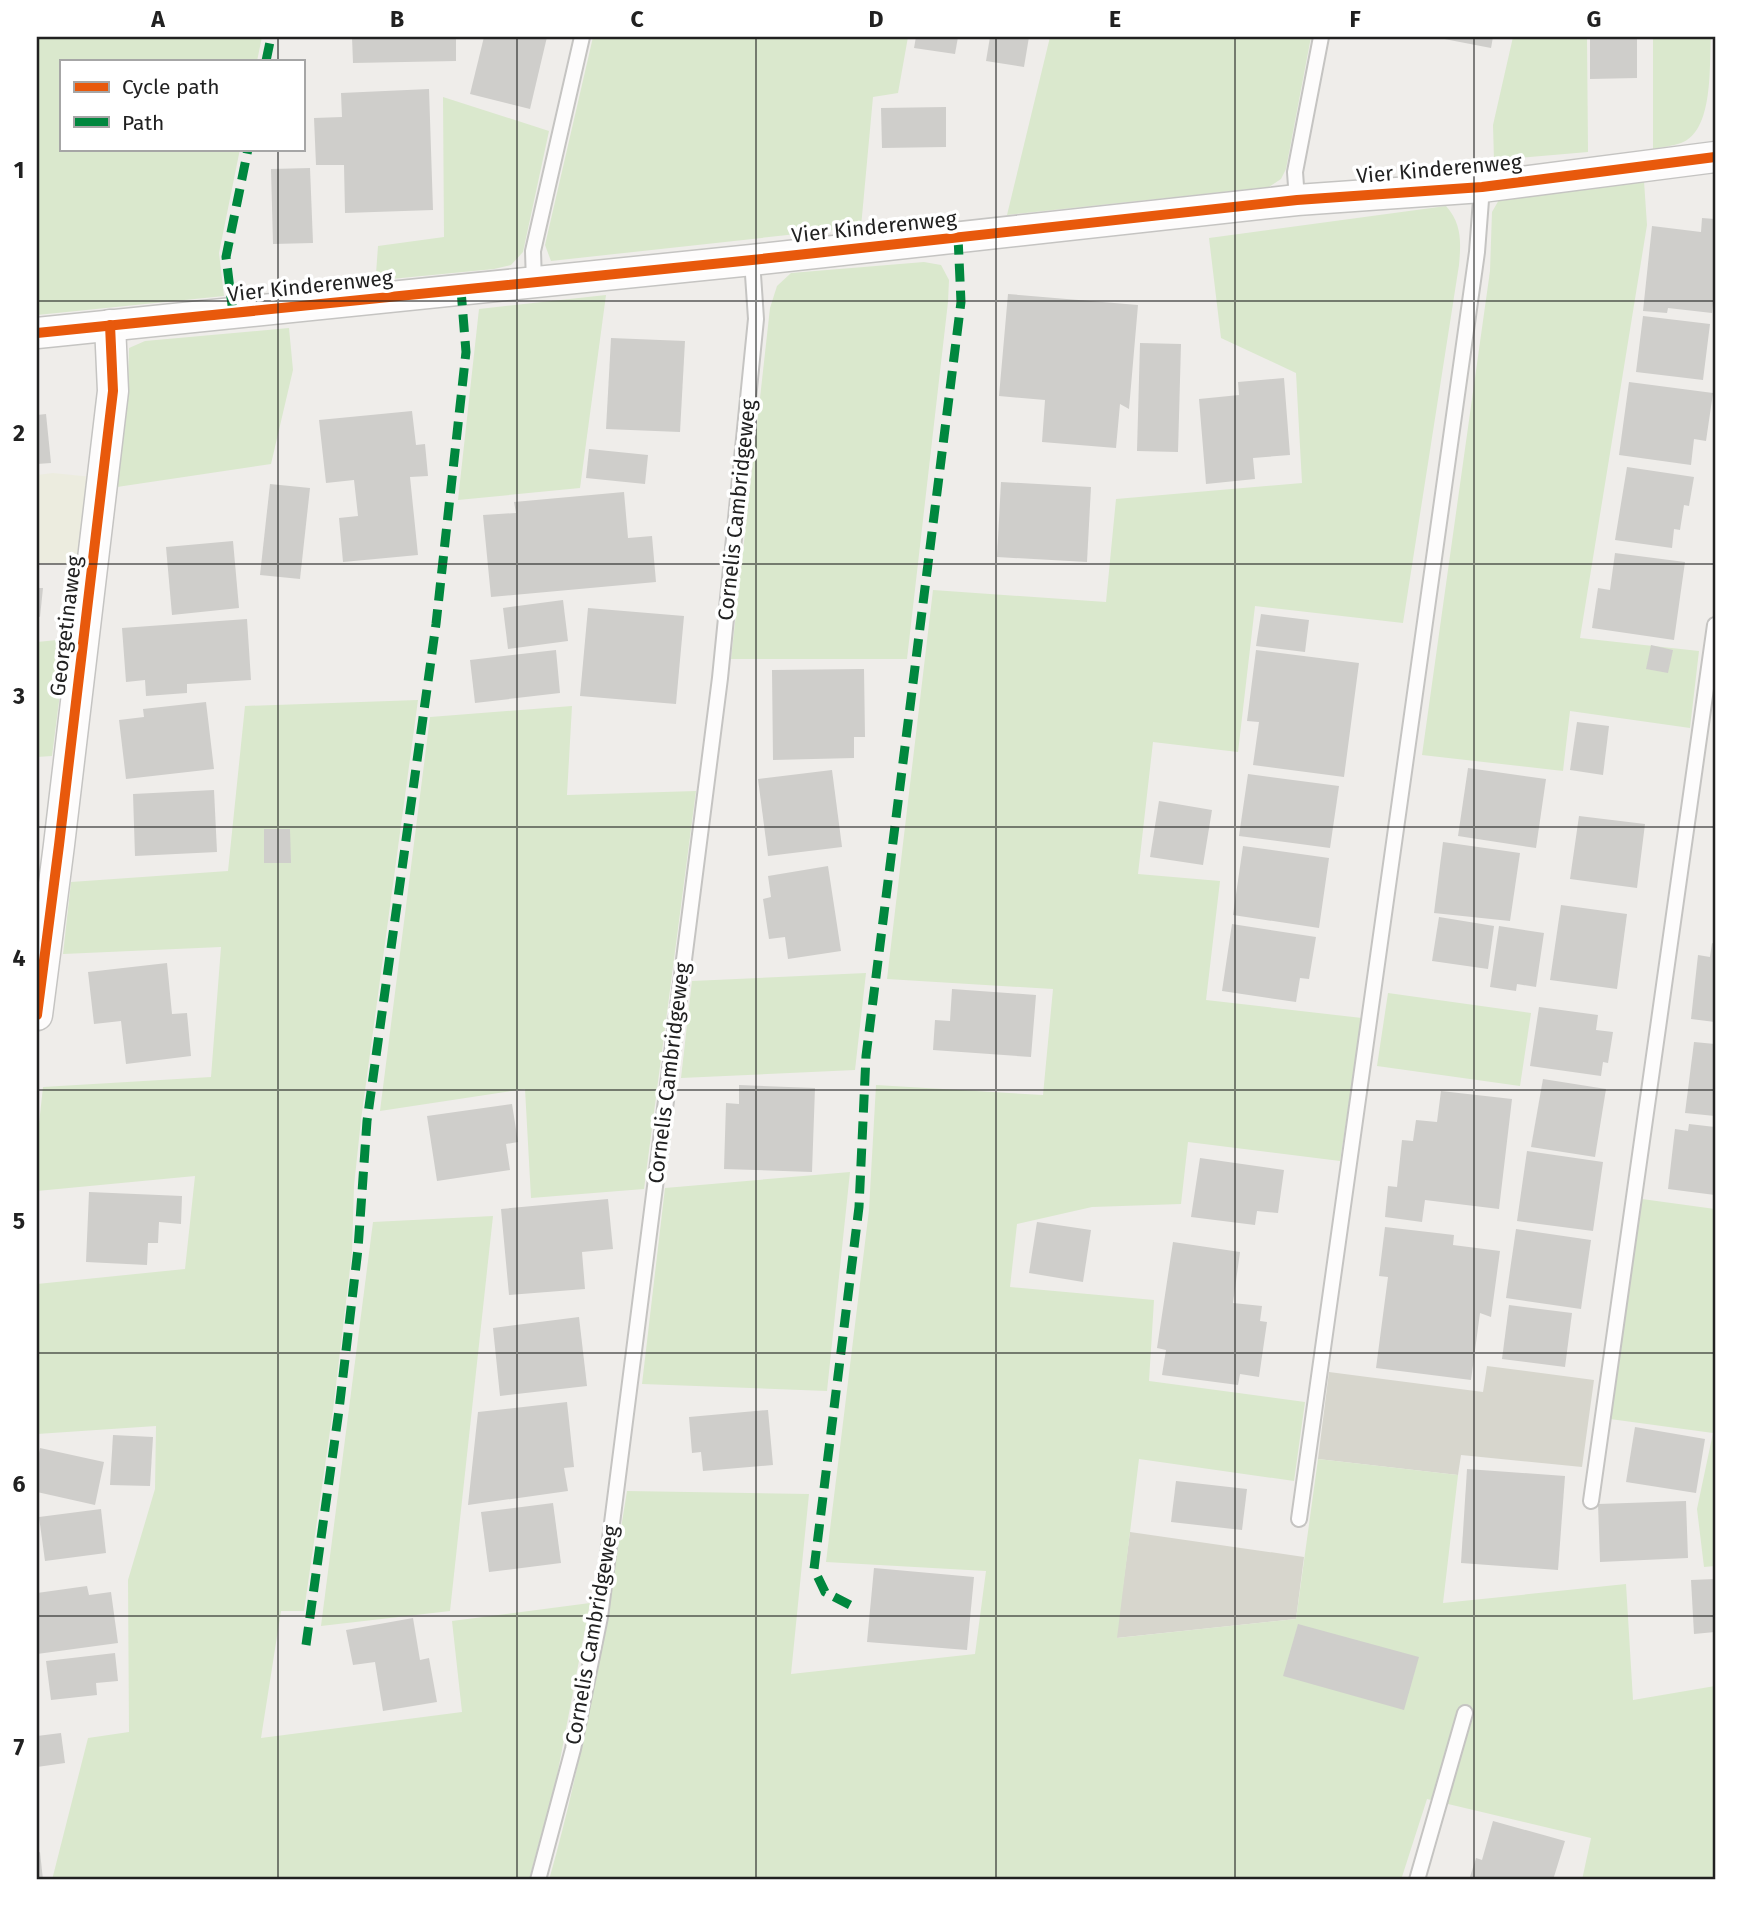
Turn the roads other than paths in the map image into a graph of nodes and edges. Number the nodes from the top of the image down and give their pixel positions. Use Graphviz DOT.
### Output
graph roads {
  1 [pos="582,37"];
  2 [pos="1321,37"];
  3 [pos="1715,157"];
  4 [pos="1482,187"];
  5 [pos="1297,200"];
  6 [pos="752,260"];
  7 [pos="534,283"];
  8 [pos="110,325"];
  9 [pos="37,333"];
  10 [pos="1715,625"];
  11 [pos="37,1015"];
  12 [pos="1591,1501"];
  13 [pos="1299,1519"];
  14 [pos="1465,1713"];
  15 [pos="538,1880"];
  16 [pos="1417,1880"];
  1 -- 7 [label="lane"];
  2 -- 5 [label="lane"];
  3 -- 4 [label="street, Vier Kinderenweg"];
  4 -- 5 [label="street, Vier Kinderenweg"];
  4 -- 13 [label="lane"];
  5 -- 6 [label="street, Vier Kinderenweg"];
  6 -- 7 [label="street, Vier Kinderenweg"];
  6 -- 15 [label="lane, Cornelis Cambridgeweg"];
  7 -- 8 [label="street, Vier Kinderenweg"];
  8 -- 9 [label="street, Vier Kinderenweg"];
  8 -- 11 [label="street, Georgetinaweg"];
  10 -- 12 [label="lane"];
  14 -- 16 [label="lane"];
}
